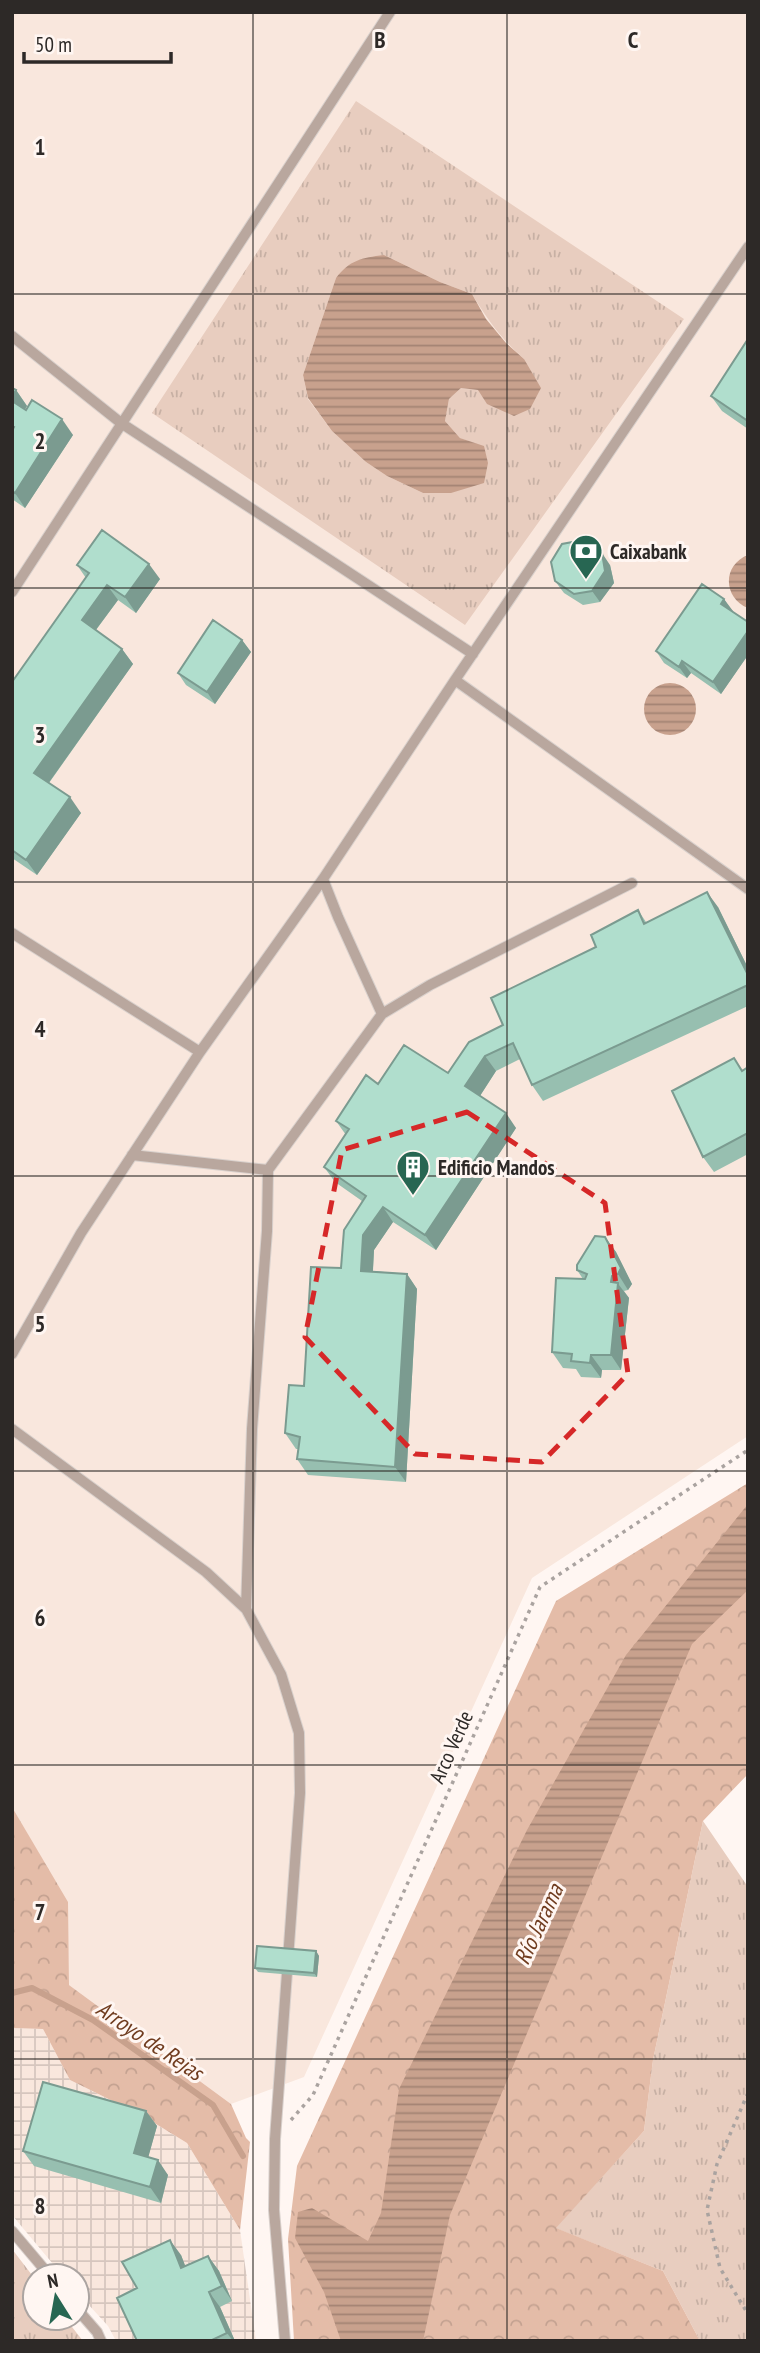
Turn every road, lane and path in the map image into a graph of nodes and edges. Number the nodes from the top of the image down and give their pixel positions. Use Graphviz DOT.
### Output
graph roads {
  1 [pos="390,12"];
  2 [pos="748,247"];
  3 [pos="12,335"];
  4 [pos="121,423"];
  5 [pos="12,592"];
  6 [pos="473,654"];
  7 [pos="454,680"];
  8 [pos="323,878"];
  9 [pos="632,883"];
  10 [pos="748,889"];
  11 [pos="12,933"];
  12 [pos="382,1014"];
  13 [pos="200,1052"];
  14 [pos="132,1155"];
  15 [pos="268,1170"];
  16 [pos="12,1354"];
  17 [pos="12,1429"];
  18 [pos="748,1450"];
  19 [pos="246,1609"];
  20 [pos="748,2092"];
  21 [pos="275,2139"];
  22 [pos="12,2231"];
  23 [pos="38,2262"];
  24 [pos="748,2314"];
  25 [pos="91,2325"];
  26 [pos="101,2341"];
  27 [pos="285,2341"];
  1 -- 4 [label="lane"];
  2 -- 6 [label="lane"];
  3 -- 4 [label="lane"];
  4 -- 5 [label="lane"];
  4 -- 6 [label="lane"];
  6 -- 7 [label="lane"];
  7 -- 8 [label="lane"];
  7 -- 10 [label="lane"];
  8 -- 12 [label="lane"];
  8 -- 13 [label="lane"];
  9 -- 12 [label="lane"];
  11 -- 13 [label="lane"];
  12 -- 15 [label="lane"];
  13 -- 14 [label="lane"];
  14 -- 15 [label="lane"];
  14 -- 16 [label="lane"];
  15 -- 19 [label="lane"];
  17 -- 19 [label="lane"];
  18 -- 21 [label="path, Arco Verde"];
  19 -- 21 [label="lane"];
  20 -- 24 [label="path"];
  21 -- 27 [label="lane"];
  22 -- 23 [label="lane"];
  25 -- 26 [label="lane"];
}
